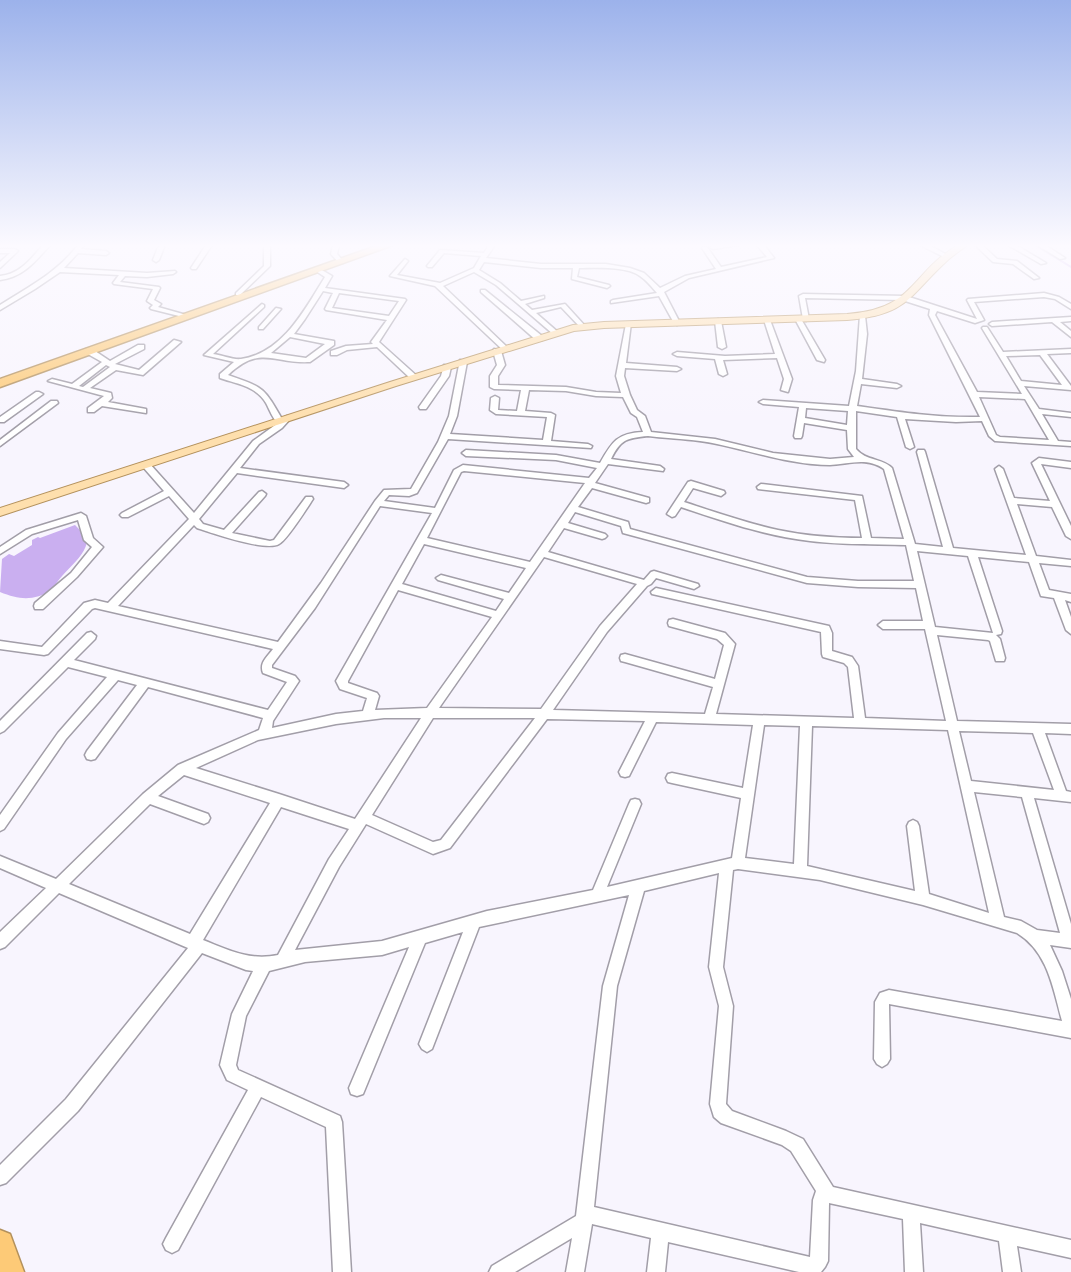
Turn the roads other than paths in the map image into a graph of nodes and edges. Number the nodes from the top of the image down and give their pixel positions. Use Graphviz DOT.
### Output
graph roads {
  1 [pos="158,304"];
  2 [pos="210,304"];
  3 [pos="214,304"];
  4 [pos="311,304"];
  5 [pos="330,304"];
  6 [pos="400,304"];
  7 [pos="456,304"];
  8 [pos="499,304"];
  9 [pos="522,304"];
  10 [pos="667,304"];
  11 [pos="801,304"];
  12 [pos="897,304"];
  13 [pos="923,304"];
  14 [pos="972,304"];
  15 [pos="262,306"];
  16 [pos="934,308"];
  17 [pos="278,309"];
  18 [pos="531,312"];
  19 [pos="253,314"];
  20 [pos="182,315"];
  21 [pos="862,316"];
  22 [pos="271,317"];
  23 [pos="390,318"];
  24 [pos="802,319"];
  25 [pos="1071,319"];
  26 [pos="767,320"];
  27 [pos="978,320"];
  28 [pos="1054,320"];
  29 [pos="718,321"];
  30 [pos="677,322"];
  31 [pos="629,324"];
  32 [pos="989,326"];
  33 [pos="583,327"];
  34 [pos="261,328"];
  35 [pos="555,333"];
  36 [pos="289,335"];
  37 [pos="1071,335"];
  38 [pos="539,338"];
  39 [pos="177,342"];
  40 [pos="377,345"];
  41 [pos="141,347"];
  42 [pos="722,347"];
  43 [pos="501,350"];
  44 [pos="89,351"];
  45 [pos="1071,351"];
  46 [pos="1042,352"];
  47 [pos="334,353"];
  48 [pos="264,354"];
  49 [pos="677,354"];
  50 [pos="1002,354"];
  51 [pos="780,356"];
  52 [pos="718,357"];
  53 [pos="821,360"];
  54 [pos="238,362"];
  55 [pos="463,362"];
  56 [pos="110,364"];
  57 [pos="621,365"];
  58 [pos="447,367"];
  59 [pos="677,369"];
  60 [pos="723,374"];
  61 [pos="414,377"];
  62 [pos="0,378"];
  63 [pos="52,381"];
  64 [pos="858,381"];
  65 [pos="0,383"];
  66 [pos="1020,383"];
  67 [pos="74,386"];
  68 [pos="897,386"];
  69 [pos="86,388"];
  70 [pos="525,388"];
  71 [pos="1070,388"];
  72 [pos="785,390"];
  73 [pos="39,394"];
  74 [pos="974,394"];
  75 [pos="626,395"];
  76 [pos="1028,397"];
  77 [pos="495,398"];
  78 [pos="763,402"];
  79 [pos="54,403"];
  80 [pos="101,403"];
  81 [pos="804,405"];
  82 [pos="423,406"];
  83 [pos="852,408"];
  84 [pos="91,410"];
  85 [pos="143,411"];
  86 [pos="1036,411"];
  87 [pos="521,413"];
  88 [pos="1071,415"];
  89 [pos="901,416"];
  90 [pos="985,419"];
  91 [pos="0,420"];
  92 [pos="283,420"];
  93 [pos="801,420"];
  94 [pos="23,425"];
  95 [pos="851,428"];
  96 [pos="648,434"];
  97 [pos="445,436"];
  98 [pos="798,436"];
  99 [pos="547,443"];
  100 [pos="1055,443"];
  101 [pos="0,444"];
  102 [pos="1071,444"];
  103 [pos="588,446"];
  104 [pos="909,447"];
  105 [pos="921,452"];
  106 [pos="466,453"];
  107 [pos="861,459"];
  108 [pos="605,464"];
  109 [pos="146,465"];
  110 [pos="1071,465"];
  111 [pos="660,469"];
  112 [pos="234,470"];
  113 [pos="999,470"];
  114 [pos="590,482"];
  115 [pos="344,486"];
  116 [pos="761,488"];
  117 [pos="170,492"];
  118 [pos="413,492"];
  119 [pos="721,493"];
  120 [pos="262,494"];
  121 [pos="309,499"];
  122 [pos="646,500"];
  123 [pos="1011,501"];
  124 [pos="378,503"];
  125 [pos="679,503"];
  126 [pos="1055,504"];
  127 [pos="407,507"];
  128 [pos="572,508"];
  129 [pos="438,511"];
  130 [pos="0,512"];
  131 [pos="672,514"];
  132 [pos="124,515"];
  133 [pos="194,519"];
  134 [pos="562,524"];
  135 [pos="226,534"];
  136 [pos="602,536"];
  137 [pos="1071,536"];
  138 [pos="421,540"];
  139 [pos="867,541"];
  140 [pos="911,544"];
  141 [pos="0,550"];
  142 [pos="948,551"];
  143 [pos="541,553"];
  144 [pos="972,553"];
  145 [pos="1034,559"];
  146 [pos="1071,563"];
  147 [pos="532,566"];
  148 [pos="441,578"];
  149 [pos="644,583"];
  150 [pos="921,585"];
  151 [pos="395,586"];
  152 [pos="694,586"];
  153 [pos="656,592"];
  154 [pos="1058,596"];
  155 [pos="511,597"];
  156 [pos="1071,598"];
  157 [pos="39,606"];
  158 [pos="110,608"];
  159 [pos="498,615"];
  160 [pos="673,623"];
  161 [pos="883,626"];
  162 [pos="931,628"];
  163 [pos="1071,630"];
  164 [pos="997,631"];
  165 [pos="91,636"];
  166 [pos="2,647"];
  167 [pos="281,647"];
  168 [pos="625,658"];
  169 [pos="1000,658"];
  170 [pos="66,662"];
  171 [pos="116,675"];
  172 [pos="145,683"];
  173 [pos="719,684"];
  174 [pos="430,713"];
  175 [pos="544,714"];
  176 [pos="271,715"];
  177 [pos="368,715"];
  178 [pos="654,717"];
  179 [pos="709,719"];
  180 [pos="759,720"];
  181 [pos="806,721"];
  182 [pos="860,723"];
  183 [pos="954,726"];
  184 [pos="0,728"];
  185 [pos="1037,728"];
  186 [pos="1071,729"];
  187 [pos="264,735"];
  188 [pos="91,755"];
  189 [pos="182,770"];
  190 [pos="624,772"];
  191 [pos="672,778"];
  192 [pos="968,786"];
  193 [pos="1026,791"];
  194 [pos="747,794"];
  195 [pos="1067,797"];
  196 [pos="147,798"];
  197 [pos="279,799"];
  198 [pos="635,804"];
  199 [pos="204,818"];
  200 [pos="361,822"];
  201 [pos="0,825"];
  202 [pos="913,826"];
  203 [pos="0,862"];
  204 [pos="733,864"];
  205 [pos="800,871"];
  206 [pos="59,885"];
  207 [pos="639,885"];
  208 [pos="597,896"];
  209 [pos="923,899"];
  210 [pos="474,922"];
  211 [pos="998,922"];
  212 [pos="1032,936"];
  213 [pos="420,937"];
  214 [pos="1070,941"];
  215 [pos="0,942"];
  216 [pos="196,944"];
  217 [pos="282,961"];
  218 [pos="264,965"];
  219 [pos="1071,1024"];
  220 [pos="427,1044"];
  221 [pos="882,1059"];
  222 [pos="258,1087"];
  223 [pos="357,1088"];
  224 [pos="0,1177"];
  225 [pos="828,1194"];
  226 [pos="911,1213"];
  227 [pos="585,1218"];
  228 [pos="660,1231"];
  229 [pos="1007,1234"];
  230 [pos="0,1244"];
  231 [pos="172,1244"];
  232 [pos="1071,1249"];
  233 [pos="10,1272"];
  234 [pos="342,1272"];
  235 [pos="498,1272"];
  236 [pos="576,1272"];
  237 [pos="656,1272"];
  238 [pos="914,1272"];
  239 [pos="1011,1272"];
  1 -- 20 [label="street"];
  2 -- 20 [label="highway"];
  3 -- 20 [label="highway"];
  4 -- 36 [label="street"];
  5 -- 23 [label="street"];
  6 -- 23 [label="street"];
  7 -- 43 [label="street"];
  8 -- 38 [label="street"];
  9 -- 18 [label="street"];
  10 -- 30 [label="street"];
  11 -- 24 [label="street"];
  12 -- 21 [label="main road"];
  13 -- 16 [label="street"];
  14 -- 27 [label="street"];
  15 -- 19 [label="street"];
  16 -- 27 [label="street"];
  16 -- 74 [label="street"];
  17 -- 22 [label="street"];
  18 -- 33 [label="street"];
  18 -- 35 [label="street"];
  19 -- 22 [label="street"];
  19 -- 54 [label="street"];
  20 -- 44 [label="highway"];
  20 -- 62 [label="highway"];
  21 -- 24 [label="main road"];
  21 -- 64 [label="street"];
  22 -- 34 [label="street"];
  23 -- 40 [label="street"];
  24 -- 26 [label="main road"];
  24 -- 53 [label="street"];
  25 -- 28 [label="street"];
  26 -- 29 [label="main road"];
  26 -- 51 [label="street"];
  27 -- 32 [label="street"];
  28 -- 32 [label="street"];
  28 -- 37 [label="street"];
  29 -- 30 [label="main road"];
  29 -- 42 [label="street"];
  30 -- 31 [label="main road"];
  31 -- 33 [label="main road"];
  31 -- 57 [label="street"];
  32 -- 50 [label="street"];
  33 -- 35 [label="main road"];
  35 -- 38 [label="main road"];
  36 -- 48 [label="street"];
  36 -- 48 [label="street"];
  38 -- 43 [label="main road"];
  39 -- 56 [label="street"];
  40 -- 47 [label="street"];
  40 -- 61 [label="street"];
  41 -- 56 [label="street"];
  43 -- 55 [label="main road"];
  43 -- 70 [label="street"];
  44 -- 56 [label="street"];
  44 -- 65 [label="highway"];
  45 -- 46 [label="street"];
  46 -- 50 [label="street"];
  46 -- 71 [label="street"];
  48 -- 54 [label="street"];
  49 -- 52 [label="street"];
  50 -- 66 [label="street"];
  51 -- 52 [label="street"];
  51 -- 72 [label="street"];
  52 -- 60 [label="street"];
  54 -- 92 [label="street"];
  55 -- 58 [label="main road"];
  55 -- 97 [label="street"];
  56 -- 67 [label="street"];
  56 -- 69 [label="street"];
  57 -- 59 [label="street"];
  57 -- 75 [label="street"];
  58 -- 61 [label="main road"];
  58 -- 82 [label="street"];
  61 -- 92 [label="main road"];
  63 -- 67 [label="street"];
  64 -- 68 [label="street"];
  64 -- 83 [label="street"];
  66 -- 71 [label="street"];
  66 -- 76 [label="street"];
  67 -- 69 [label="street"];
  69 -- 80 [label="street"];
  70 -- 75 [label="street"];
  70 -- 87 [label="street"];
  73 -- 91 [label="street"];
  74 -- 76 [label="street"];
  74 -- 90 [label="street"];
  75 -- 96 [label="street"];
  76 -- 86 [label="street"];
  77 -- 87 [label="street"];
  78 -- 81 [label="street"];
  79 -- 94 [label="street"];
  80 -- 84 [label="street"];
  80 -- 85 [label="street"];
  81 -- 83 [label="street"];
  81 -- 93 [label="street"];
  83 -- 89 [label="street"];
  83 -- 95 [label="street"];
  86 -- 88 [label="street"];
  86 -- 100 [label="street"];
  87 -- 99 [label="street"];
  89 -- 90 [label="street"];
  89 -- 104 [label="street"];
  90 -- 100 [label="street"];
  91 -- 94 [label="street"];
  92 -- 109 [label="main road"];
  92 -- 112 [label="street"];
  93 -- 95 [label="street"];
  93 -- 98 [label="street"];
  94 -- 101 [label="street"];
  95 -- 107 [label="street"];
  96 -- 107 [label="street"];
  96 -- 108 [label="street"];
  97 -- 99 [label="street"];
  97 -- 118 [label="street"];
  99 -- 103 [label="street"];
  100 -- 102 [label="street"];
  105 -- 142 [label="street"];
  106 -- 108 [label="street"];
  107 -- 140 [label="street"];
  108 -- 111 [label="street"];
  108 -- 114 [label="street"];
  109 -- 117 [label="street"];
  109 -- 130 [label="main road"];
  110 -- 126 [label="street"];
  112 -- 115 [label="street"];
  112 -- 133 [label="street"];
  113 -- 123 [label="street"];
  114 -- 122 [label="street"];
  114 -- 128 [label="street"];
  114 -- 129 [label="street"];
  116 -- 139 [label="street"];
  117 -- 132 [label="street"];
  117 -- 133 [label="street"];
  118 -- 124 [label="street"];
  118 -- 127 [label="street"];
  119 -- 125 [label="street"];
  120 -- 135 [label="street"];
  121 -- 135 [label="street"];
  123 -- 126 [label="street"];
  123 -- 145 [label="street"];
  124 -- 127 [label="street"];
  124 -- 167 [label="street"];
  125 -- 131 [label="street"];
  125 -- 139 [label="street"];
  126 -- 137 [label="street"];
  127 -- 129 [label="street"];
  128 -- 134 [label="street"];
  128 -- 150 [label="street"];
  129 -- 138 [label="street"];
  133 -- 135 [label="street"];
  133 -- 158 [label="street"];
  134 -- 136 [label="street"];
  134 -- 143 [label="street"];
  138 -- 147 [label="street"];
  138 -- 151 [label="street"];
  139 -- 140 [label="street"];
  140 -- 142 [label="street"];
  140 -- 150 [label="street"];
  141 -- 157 [label="street"];
  142 -- 144 [label="street"];
  143 -- 147 [label="street"];
  143 -- 149 [label="street"];
  144 -- 145 [label="street"];
  144 -- 164 [label="street"];
  145 -- 146 [label="street"];
  145 -- 154 [label="street"];
  147 -- 155 [label="street"];
  148 -- 155 [label="street"];
  149 -- 152 [label="street"];
  149 -- 175 [label="street"];
  150 -- 162 [label="street"];
  151 -- 159 [label="street"];
  151 -- 177 [label="street"];
  153 -- 182 [label="street"];
  154 -- 156 [label="street"];
  154 -- 163 [label="street"];
  155 -- 159 [label="street"];
  158 -- 166 [label="street"];
  158 -- 167 [label="street"];
  159 -- 174 [label="street"];
  160 -- 173 [label="street"];
  161 -- 162 [label="street"];
  162 -- 169 [label="street"];
  162 -- 183 [label="street"];
  165 -- 170 [label="street"];
  167 -- 176 [label="street"];
  168 -- 173 [label="street"];
  170 -- 171 [label="street"];
  170 -- 184 [label="street"];
  171 -- 172 [label="street"];
  171 -- 201 [label="street"];
  172 -- 176 [label="street"];
  172 -- 188 [label="street"];
  173 -- 179 [label="street"];
  174 -- 175 [label="street"];
  174 -- 177 [label="street"];
  174 -- 200 [label="street"];
  175 -- 178 [label="street"];
  175 -- 200 [label="street"];
  176 -- 187 [label="street"];
  177 -- 187 [label="street"];
  178 -- 179 [label="street"];
  178 -- 190 [label="street"];
  179 -- 180 [label="street"];
  180 -- 181 [label="street"];
  180 -- 194 [label="street"];
  181 -- 182 [label="street"];
  181 -- 205 [label="street"];
  182 -- 183 [label="street"];
  183 -- 185 [label="street"];
  183 -- 192 [label="street"];
  185 -- 186 [label="street"];
  185 -- 195 [label="street"];
  187 -- 189 [label="street"];
  189 -- 196 [label="street"];
  189 -- 197 [label="street"];
  191 -- 194 [label="street"];
  192 -- 193 [label="street"];
  192 -- 211 [label="street"];
  193 -- 195 [label="street"];
  193 -- 214 [label="street"];
  194 -- 204 [label="street"];
  196 -- 199 [label="street"];
  196 -- 206 [label="street"];
  197 -- 200 [label="street"];
  197 -- 216 [label="street"];
  198 -- 208 [label="street"];
  200 -- 217 [label="street"];
  202 -- 209 [label="street"];
  203 -- 206 [label="street"];
  204 -- 205 [label="street"];
  204 -- 207 [label="street"];
  204 -- 225 [label="street"];
  205 -- 209 [label="street"];
  206 -- 215 [label="street"];
  206 -- 216 [label="street"];
  207 -- 208 [label="street"];
  207 -- 227 [label="street"];
  208 -- 210 [label="street"];
  209 -- 211 [label="street"];
  210 -- 213 [label="street"];
  210 -- 220 [label="street"];
  211 -- 212 [label="street"];
  212 -- 214 [label="street"];
  212 -- 219 [label="street"];
  213 -- 217 [label="street"];
  213 -- 223 [label="street"];
  216 -- 218 [label="street"];
  216 -- 224 [label="street"];
  217 -- 218 [label="street"];
  218 -- 222 [label="street"];
  219 -- 221 [label="street"];
  222 -- 231 [label="street"];
  222 -- 234 [label="street"];
  225 -- 226 [label="street"];
  225 -- 228 [label="street"];
  226 -- 229 [label="street"];
  226 -- 238 [label="street"];
  227 -- 228 [label="street"];
  227 -- 235 [label="street"];
  227 -- 236 [label="street"];
  228 -- 237 [label="street"];
  229 -- 232 [label="street"];
  229 -- 239 [label="street"];
  230 -- 233 [label="highway"];
}
